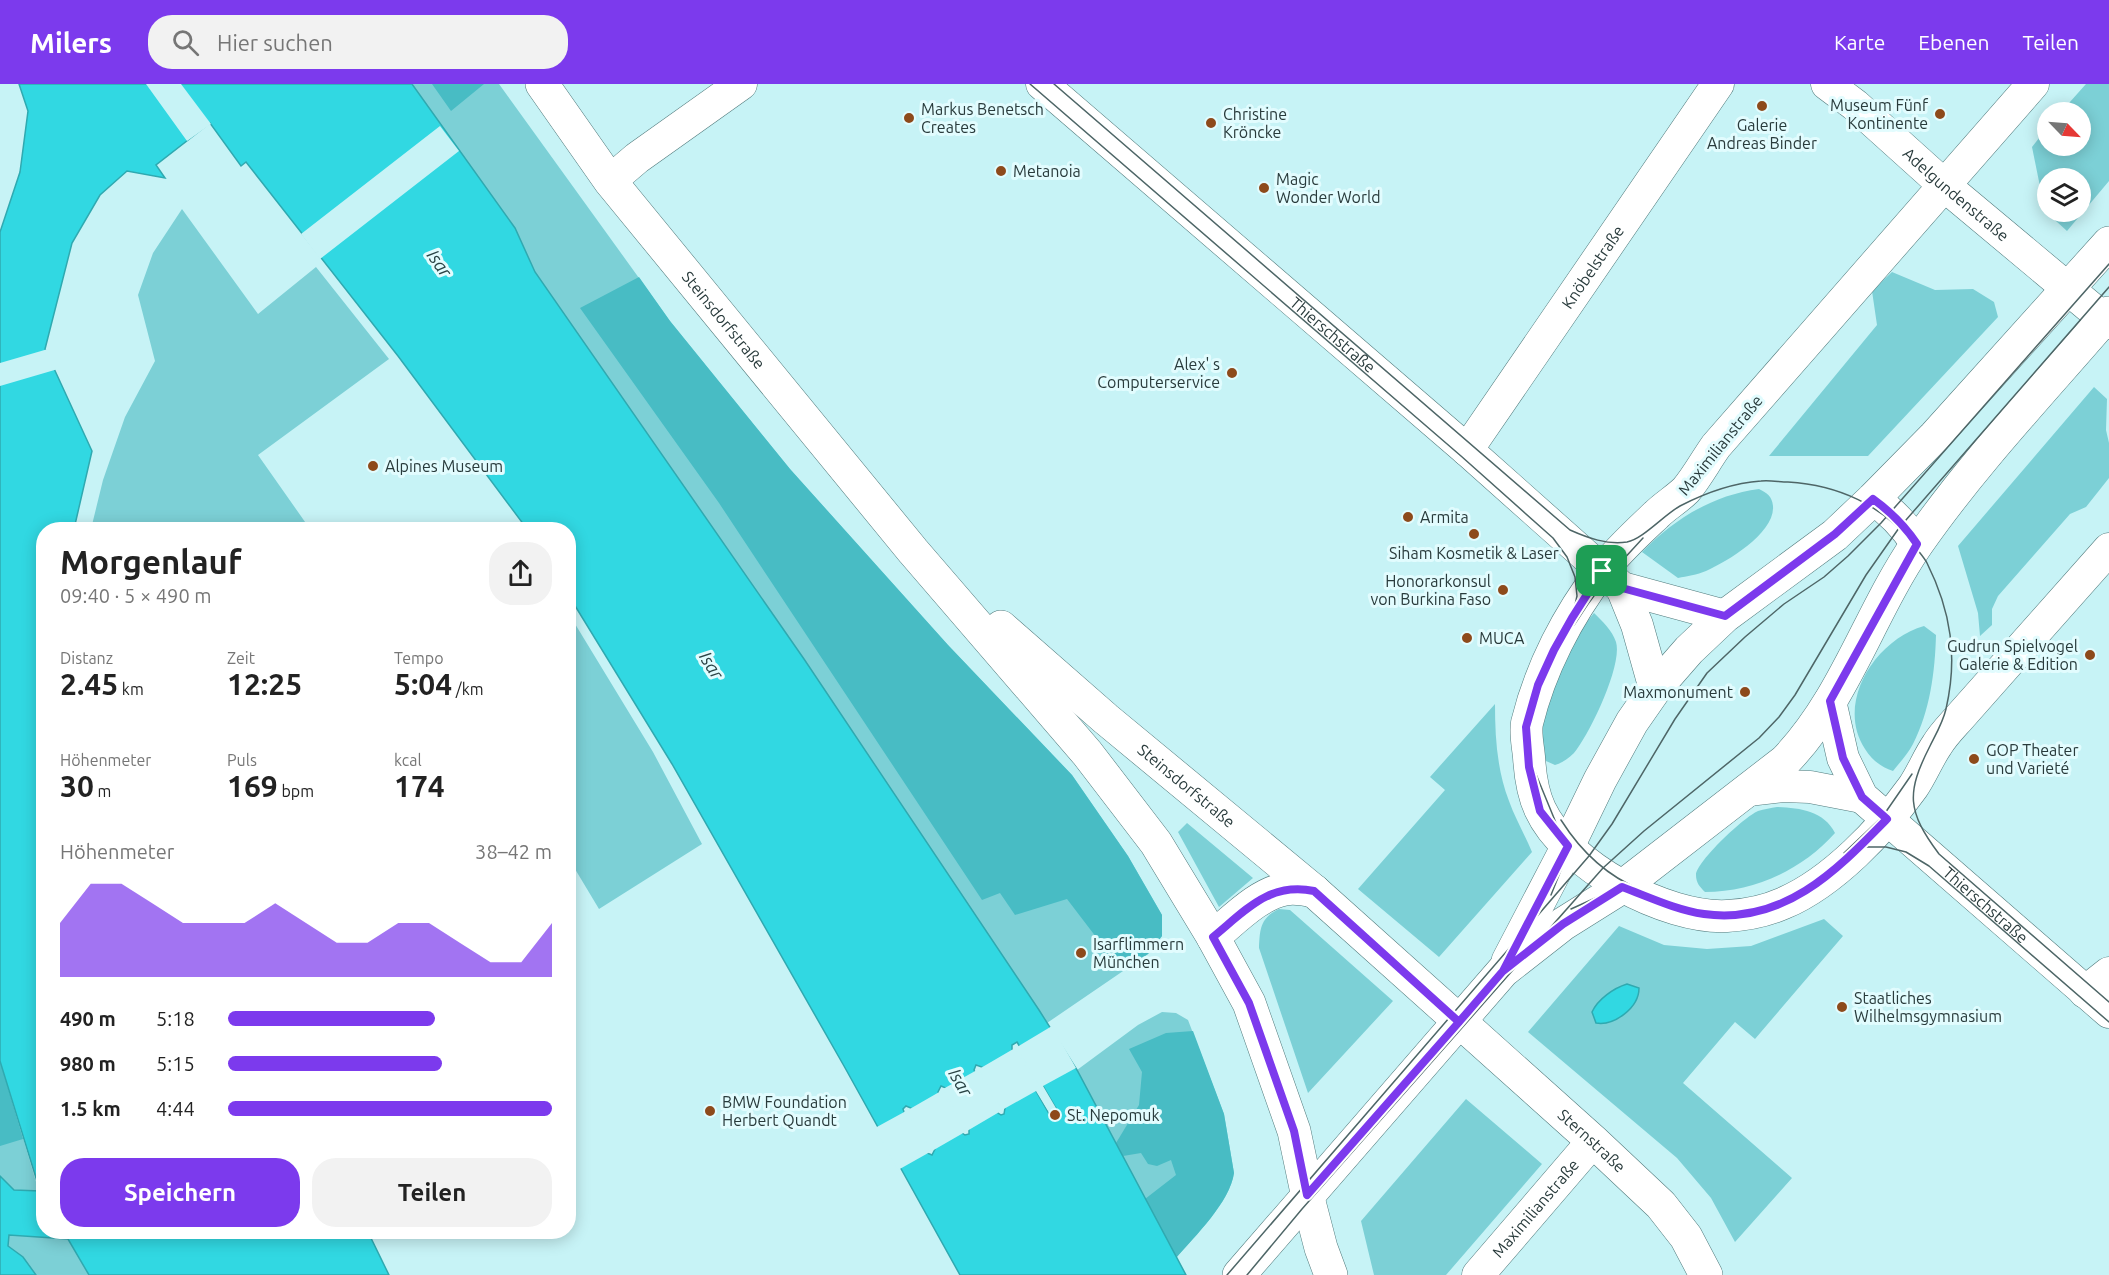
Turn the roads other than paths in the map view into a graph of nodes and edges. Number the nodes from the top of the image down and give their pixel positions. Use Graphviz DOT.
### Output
graph roads {
  1 [pos="542,84"];
  2 [pos="741,84"];
  3 [pos="1042,84"];
  4 [pos="1718,84"];
  5 [pos="1827,84"];
  6 [pos="2033,84"];
  7 [pos="610,181"];
  8 [pos="1945,186"];
  9 [pos="2109,243"];
  10 [pos="2095,310"];
  11 [pos="1467,450"];
  12 [pos="1873,499"];
  13 [pos="1917,544"];
  14 [pos="2109,549"];
  15 [pos="913,551"];
  16 [pos="1612,579"];
  17 [pos="1725,616"];
  18 [pos="1655,689"];
  19 [pos="1830,701"];
  20 [pos="1748,790"];
  21 [pos="1862,797"];
  22 [pos="1887,819"];
  23 [pos="1568,846"];
  24 [pos="1622,887"];
  25 [pos="1314,891"];
  26 [pos="1213,937"];
  27 [pos="1503,971"];
  28 [pos="2097,982"];
  29 [pos="2109,1012"];
  30 [pos="1459,1022"];
  31 [pos="1593,1141"];
  32 [pos="1308,1199"];
  33 [pos="1250,1263"];
  34 [pos="1331,1275"];
  35 [pos="1478,1275"];
  36 [pos="1706,1275"];
  1 -- 7 [label="main road, Steinsdorfstraße"];
  2 -- 7 [label="street"];
  3 -- 11 [label="street, Thierschstraße"];
  4 -- 11 [label="street, Knöbelstraße"];
  5 -- 8 [label="street, Adelgundenstraße"];
  6 -- 8 [label="street, Maximilianstraße"];
  7 -- 15 [label="main road, Steinsdorfstraße"];
  8 -- 10 [label="street, Adelgundenstraße"];
  8 -- 16 [label="street, Maximilianstraße"];
  9 -- 10 [label="main road"];
  10 -- 12 [label="main road"];
  10 -- 13 [label="main road"];
  11 -- 16 [label="street, Thierschstraße"];
  12 -- 13 [label="street"];
  12 -- 17 [label="main road"];
  13 -- 19 [label="main road"];
  14 -- 22 [label="street, Maximilianstraße"];
  15 -- 25 [label="main road, Steinsdorfstraße"];
  15 -- 26 [label="main road, Steinsdorfstraße"];
  16 -- 17 [label="street, Thierschstraße"];
  16 -- 18 [label="street, Thierschstraße"];
  16 -- 23 [label="street, Maximilianstraße"];
  17 -- 18 [label="main road"];
  18 -- 23 [label="main road"];
  19 -- 20 [label="main road"];
  19 -- 21 [label="street, Thierschstraße"];
  20 -- 21 [label="street"];
  20 -- 24 [label="main road"];
  21 -- 22 [label="street, Thierschstraße"];
  22 -- 24 [label="street, Maximilianstraße"];
  22 -- 28 [label="street, Thierschstraße"];
  23 -- 24 [label="street, Maximilianstraße"];
  23 -- 27 [label="main road"];
  24 -- 27 [label="main road"];
  25 -- 26 [label="main road"];
  25 -- 30 [label="main road, Steinsdorfstraße"];
  26 -- 32 [label="main road, Steinsdorfstraße"];
  27 -- 30 [label="main road"];
  28 -- 29 [label="street, Thierschstraße"];
  30 -- 31 [label="main road, Sternstraße"];
  30 -- 32 [label="main road"];
  31 -- 35 [label="street, Maximilianstraße"];
  31 -- 36 [label="main road, Sternstraße"];
  32 -- 33 [label="main road"];
  32 -- 34 [label="main road, Steinsdorfstraße"];
}
